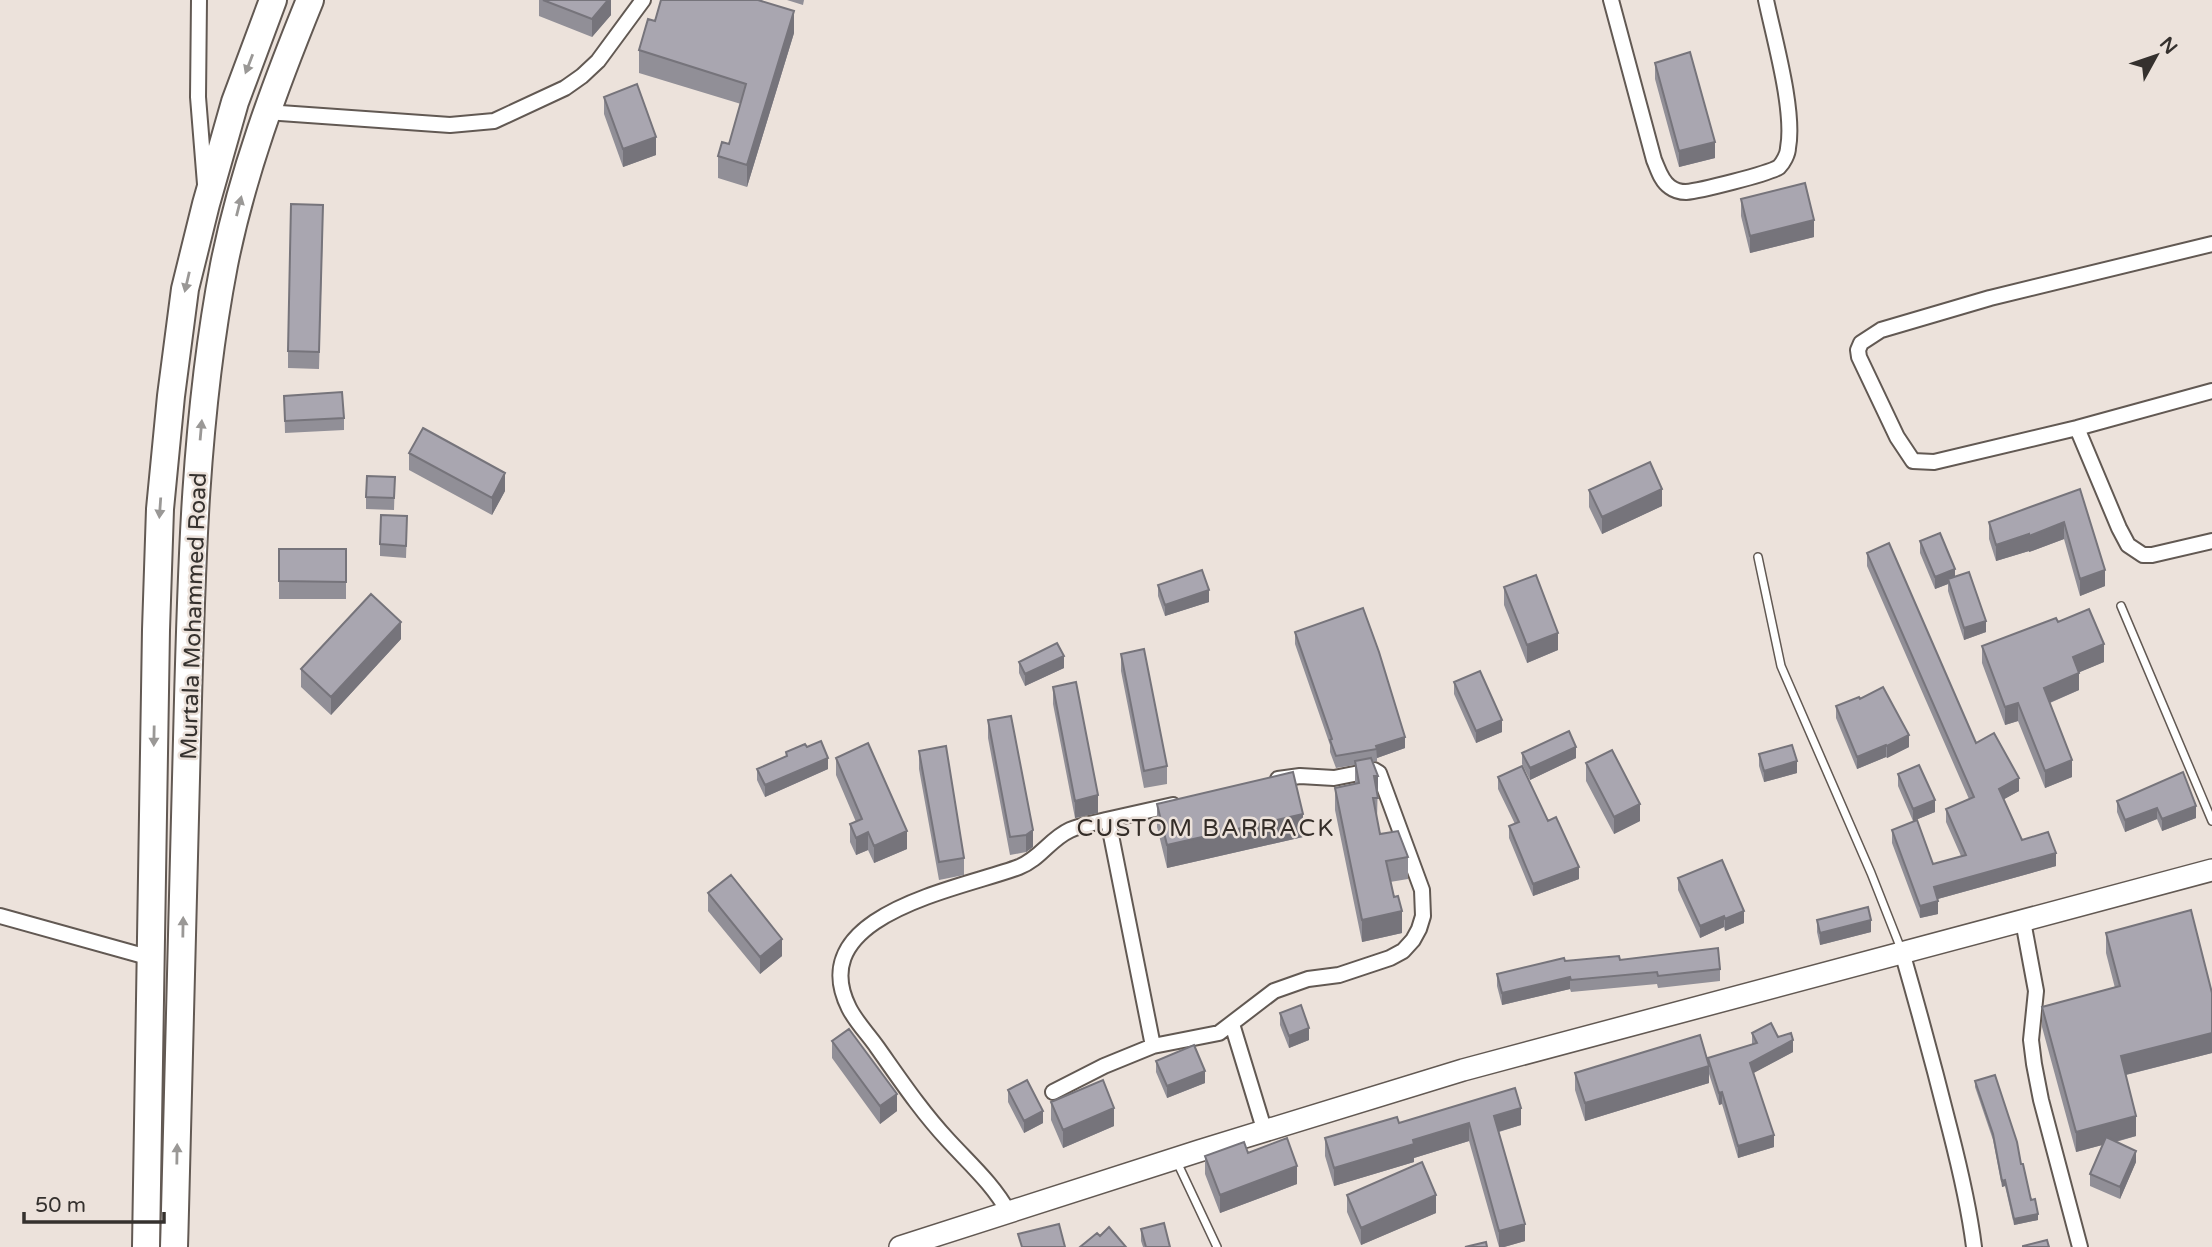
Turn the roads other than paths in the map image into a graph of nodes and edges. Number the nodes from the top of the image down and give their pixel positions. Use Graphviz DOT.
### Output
graph roads {
  1 [pos="199,0"];
  2 [pos="273,0"];
  3 [pos="310,0"];
  4 [pos="643,0"];
  5 [pos="1611,0"];
  6 [pos="1766,0"];
  7 [pos="266,112"];
  8 [pos="206,204"];
  9 [pos="2212,244"];
  10 [pos="2212,391"];
  11 [pos="2077,428"];
  12 [pos="2212,541"];
  13 [pos="1758,557"];
  14 [pos="2121,606"];
  15 [pos="1261,782"];
  16 [pos="1182,803"];
  17 [pos="1108,820"];
  18 [pos="2212,821"];
  19 [pos="2212,870"];
  20 [pos="0,916"];
  21 [pos="2022,921"];
  22 [pos="1902,952"];
  23 [pos="151,958"];
  24 [pos="1232,1024"];
  25 [pos="1153,1046"];
  26 [pos="1054,1092"];
  27 [pos="1265,1132"];
  28 [pos="1175,1159"];
  29 [pos="1009,1213"];
  30 [pos="146,1247"];
  31 [pos="174,1247"];
  32 [pos="900,1247"];
  33 [pos="1217,1247"];
  34 [pos="1974,1247"];
  35 [pos="2080,1247"];
  1 -- 8 [label="street"];
  2 -- 8 [label="highway, Murtala Mohammed Road, one-way"];
  3 -- 7 [label="highway, Murtala Mohammed Road"];
  4 -- 7 [label="street"];
  5 -- 6 [label="street"];
  31 -- 7 [label="highway, Murtala Mohammed Road, one-way"];
  8 -- 23 [label="highway, Murtala Mohammed Road, one-way"];
  9 -- 11 [label="street"];
  10 -- 11 [label="street"];
  11 -- 12 [label="street"];
  13 -- 22 [label="lane"];
  14 -- 18 [label="lane"];
  15 -- 24 [label="street"];
  16 -- 17 [label="street"];
  17 -- 25 [label="street"];
  17 -- 29 [label="street"];
  19 -- 21 [label="main road"];
  20 -- 23 [label="street"];
  21 -- 22 [label="main road"];
  21 -- 35 [label="street"];
  22 -- 27 [label="main road"];
  22 -- 34 [label="street"];
  23 -- 30 [label="highway, Murtala Mohammed Road"];
  24 -- 25 [label="street"];
  24 -- 27 [label="street"];
  25 -- 26 [label="street"];
  27 -- 28 [label="main road"];
  28 -- 29 [label="main road"];
  28 -- 33 [label="lane"];
  29 -- 32 [label="main road"];
}
